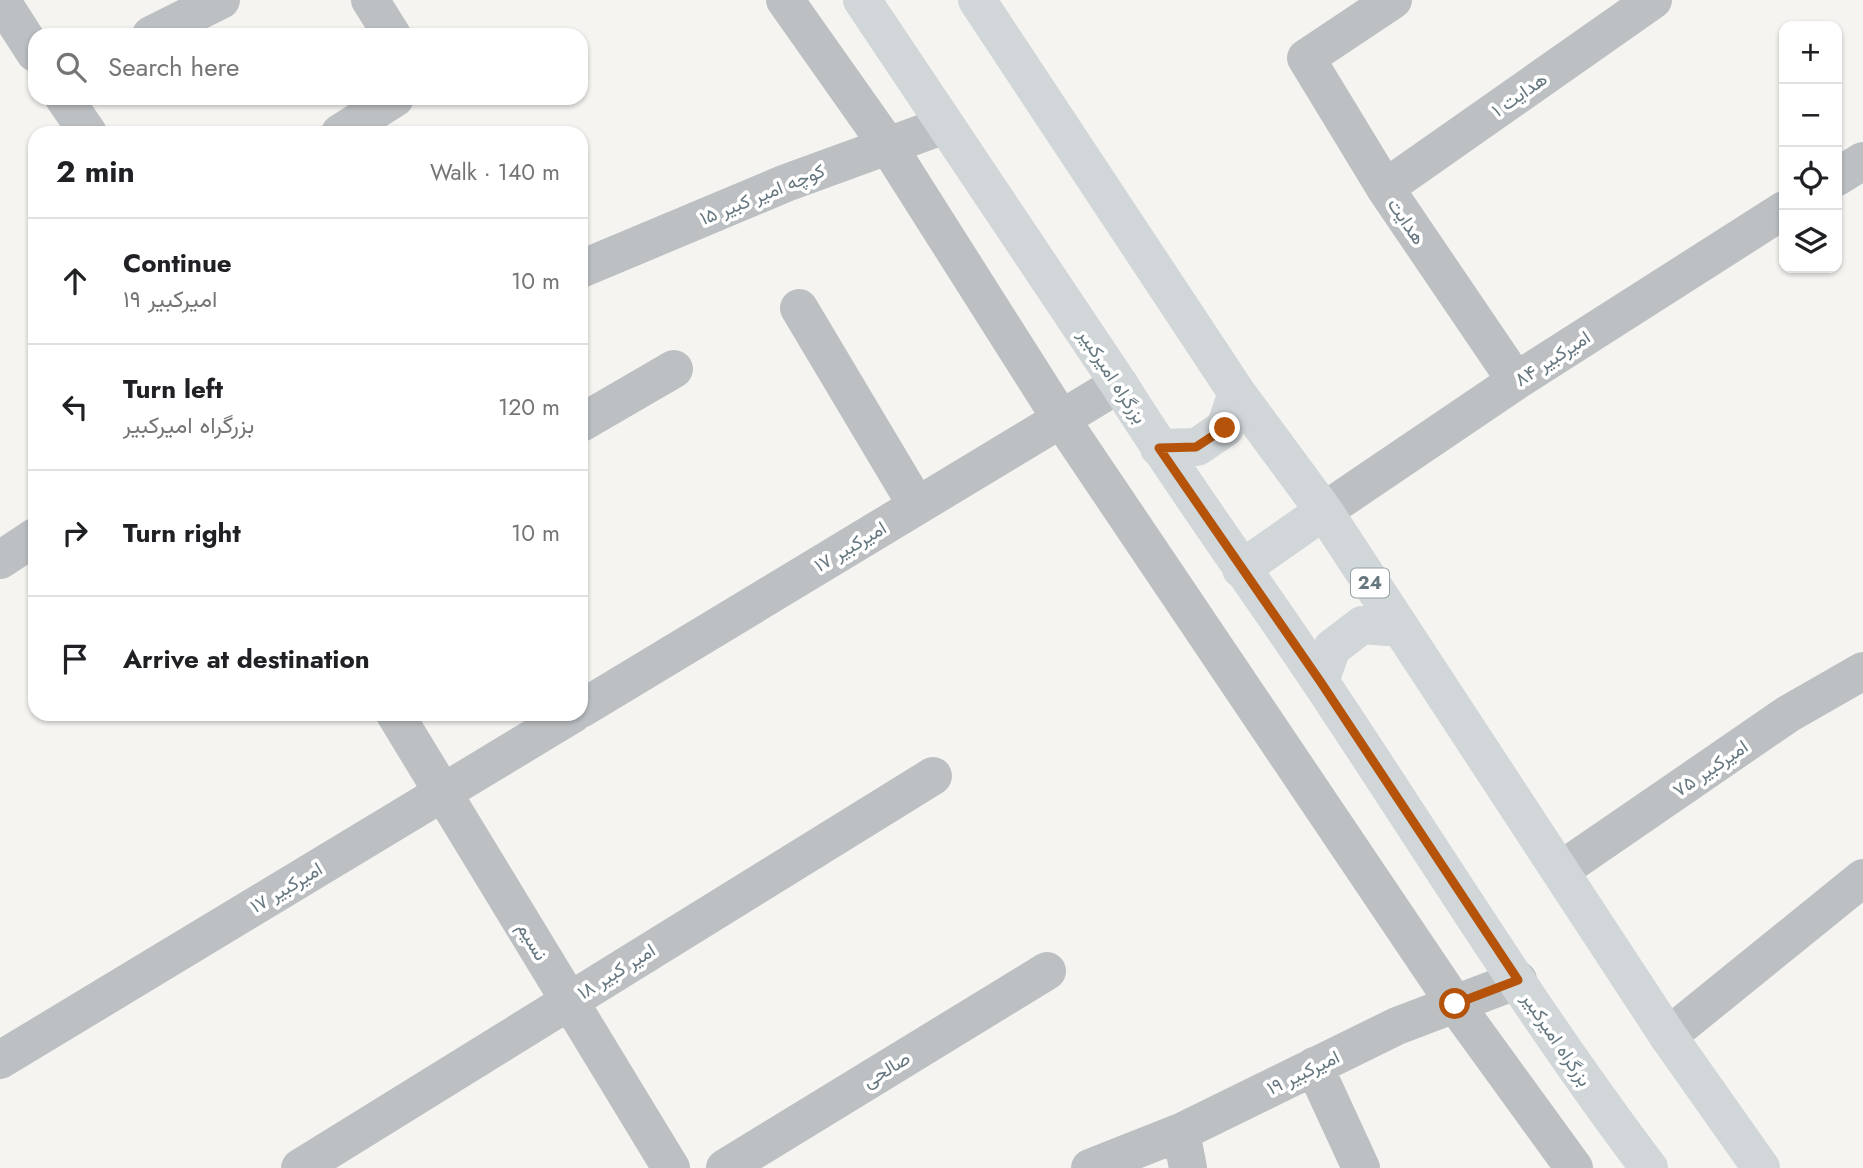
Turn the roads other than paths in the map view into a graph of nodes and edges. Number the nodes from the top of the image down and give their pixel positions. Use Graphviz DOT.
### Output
graph roads {
  1 [pos="1,0"];
  2 [pos="221,0"];
  3 [pos="370,0"];
  4 [pos="785,0"];
  5 [pos="862,0"];
  6 [pos="976,0"];
  7 [pos="1393,0"];
  8 [pos="1653,0"];
  9 [pos="165,28"];
  10 [pos="388,28"];
  11 [pos="28,42"];
  12 [pos="69,105"];
  13 [pos="384,105"];
  14 [pos="945,125"];
  15 [pos="83,126"];
  16 [pos="351,126"];
  17 [pos="888,146"];
  18 [pos="1863,161"];
  19 [pos="1842,174"];
  20 [pos="1385,188"];
  21 [pos="1779,214"];
  22 [pos="588,266"];
  23 [pos="799,308"];
  24 [pos="674,369"];
  25 [pos="1516,381"];
  26 [pos="1119,384"];
  27 [pos="1237,393"];
  28 [pos="588,419"];
  29 [pos="1061,419"];
  30 [pos="1159,448"];
  31 [pos="917,506"];
  32 [pos="1324,511"];
  33 [pos="28,542"];
  34 [pos="0,560"];
  35 [pos="1241,569"];
  36 [pos="1400,628"];
  37 [pos="1863,671"];
  38 [pos="1320,681"];
  39 [pos="588,705"];
  40 [pos="399,721"];
  41 [pos="561,721"];
  42 [pos="933,776"];
  43 [pos="442,793"];
  44 [pos="1561,870"];
  45 [pos="1863,878"];
  46 [pos="1047,971"];
  47 [pos="1518,980"];
  48 [pos="569,1000"];
  49 [pos="1455,1004"];
  50 [pos="1668,1036"];
  51 [pos="0,1060"];
  52 [pos="1314,1066"];
  53 [pos="1184,1150"];
  54 [pos="300,1168"];
  55 [pos="671,1168"];
  56 [pos="725,1168"];
  57 [pos="1090,1168"];
  58 [pos="1361,1168"];
  59 [pos="1574,1168"];
  60 [pos="1649,1168"];
  61 [pos="1760,1168"];
  1 -- 11 [label="street"];
  2 -- 9 [label="street"];
  3 -- 10 [label="street"];
  4 -- 17 [label="street"];
  5 -- 14 [label="main road, بزرگراه امیرکبیر"];
  6 -- 27 [label="main road, 24"];
  7 -- 20 [label="street, هدایت"];
  8 -- 20 [label="street, هدایت ۱"];
  12 -- 15 [label="street"];
  13 -- 16 [label="street"];
  14 -- 17 [label="street, کوچه امیر کبیر ۱۵"];
  14 -- 26 [label="main road, بزرگراه امیرکبیر"];
  17 -- 22 [label="street, کوچه امیر کبیر ۱۵"];
  17 -- 29 [label="street"];
  18 -- 19 [label="street"];
  20 -- 25 [label="street, هدایت"];
  21 -- 25 [label="street, امیرکبیر ۸۴"];
  23 -- 31 [label="street"];
  24 -- 28 [label="street"];
  25 -- 32 [label="street, امیرکبیر ۸۴"];
  26 -- 29 [label="street, امیرکبیر ۱۷"];
  26 -- 30 [label="main road, بزرگراه امیرکبیر"];
  27 -- 30 [label="main road"];
  27 -- 32 [label="main road, 24"];
  29 -- 31 [label="street, امیرکبیر ۱۷"];
  29 -- 49 [label="street"];
  30 -- 35 [label="main road, بزرگراه امیرکبیر"];
  31 -- 39 [label="street, امیرکبیر ۱۷"];
  32 -- 35 [label="main road"];
  32 -- 36 [label="main road, 24"];
  33 -- 34 [label="street"];
  35 -- 38 [label="main road, بزرگراه امیرکبیر"];
  36 -- 38 [label="main road"];
  36 -- 44 [label="main road, 24"];
  37 -- 44 [label="street, امیرکبیر ۷۵"];
  38 -- 47 [label="main road, بزرگراه امیرکبیر"];
  40 -- 43 [label="street, نسیم"];
  41 -- 43 [label="street, امیرکبیر ۱۷"];
  42 -- 48 [label="street, امیر کبیر ۱۸"];
  43 -- 48 [label="street, نسیم"];
  43 -- 51 [label="street, امیرکبیر ۱۷"];
  44 -- 50 [label="main road, 24"];
  45 -- 50 [label="street"];
  46 -- 56 [label="street, صالحی"];
  47 -- 49 [label="street, امیرکبیر ۱۹"];
  47 -- 60 [label="main road, بزرگراه امیرکبیر"];
  48 -- 54 [label="street, امیر کبیر ۱۸"];
  48 -- 55 [label="street, نسیم"];
  49 -- 52 [label="street, امیرکبیر ۱۹"];
  49 -- 59 [label="street"];
  50 -- 61 [label="main road, 24"];
  52 -- 53 [label="street, امیرکبیر ۱۹"];
  52 -- 58 [label="street"];
  53 -- 57 [label="street, امیرکبیر ۱۹"];
}
